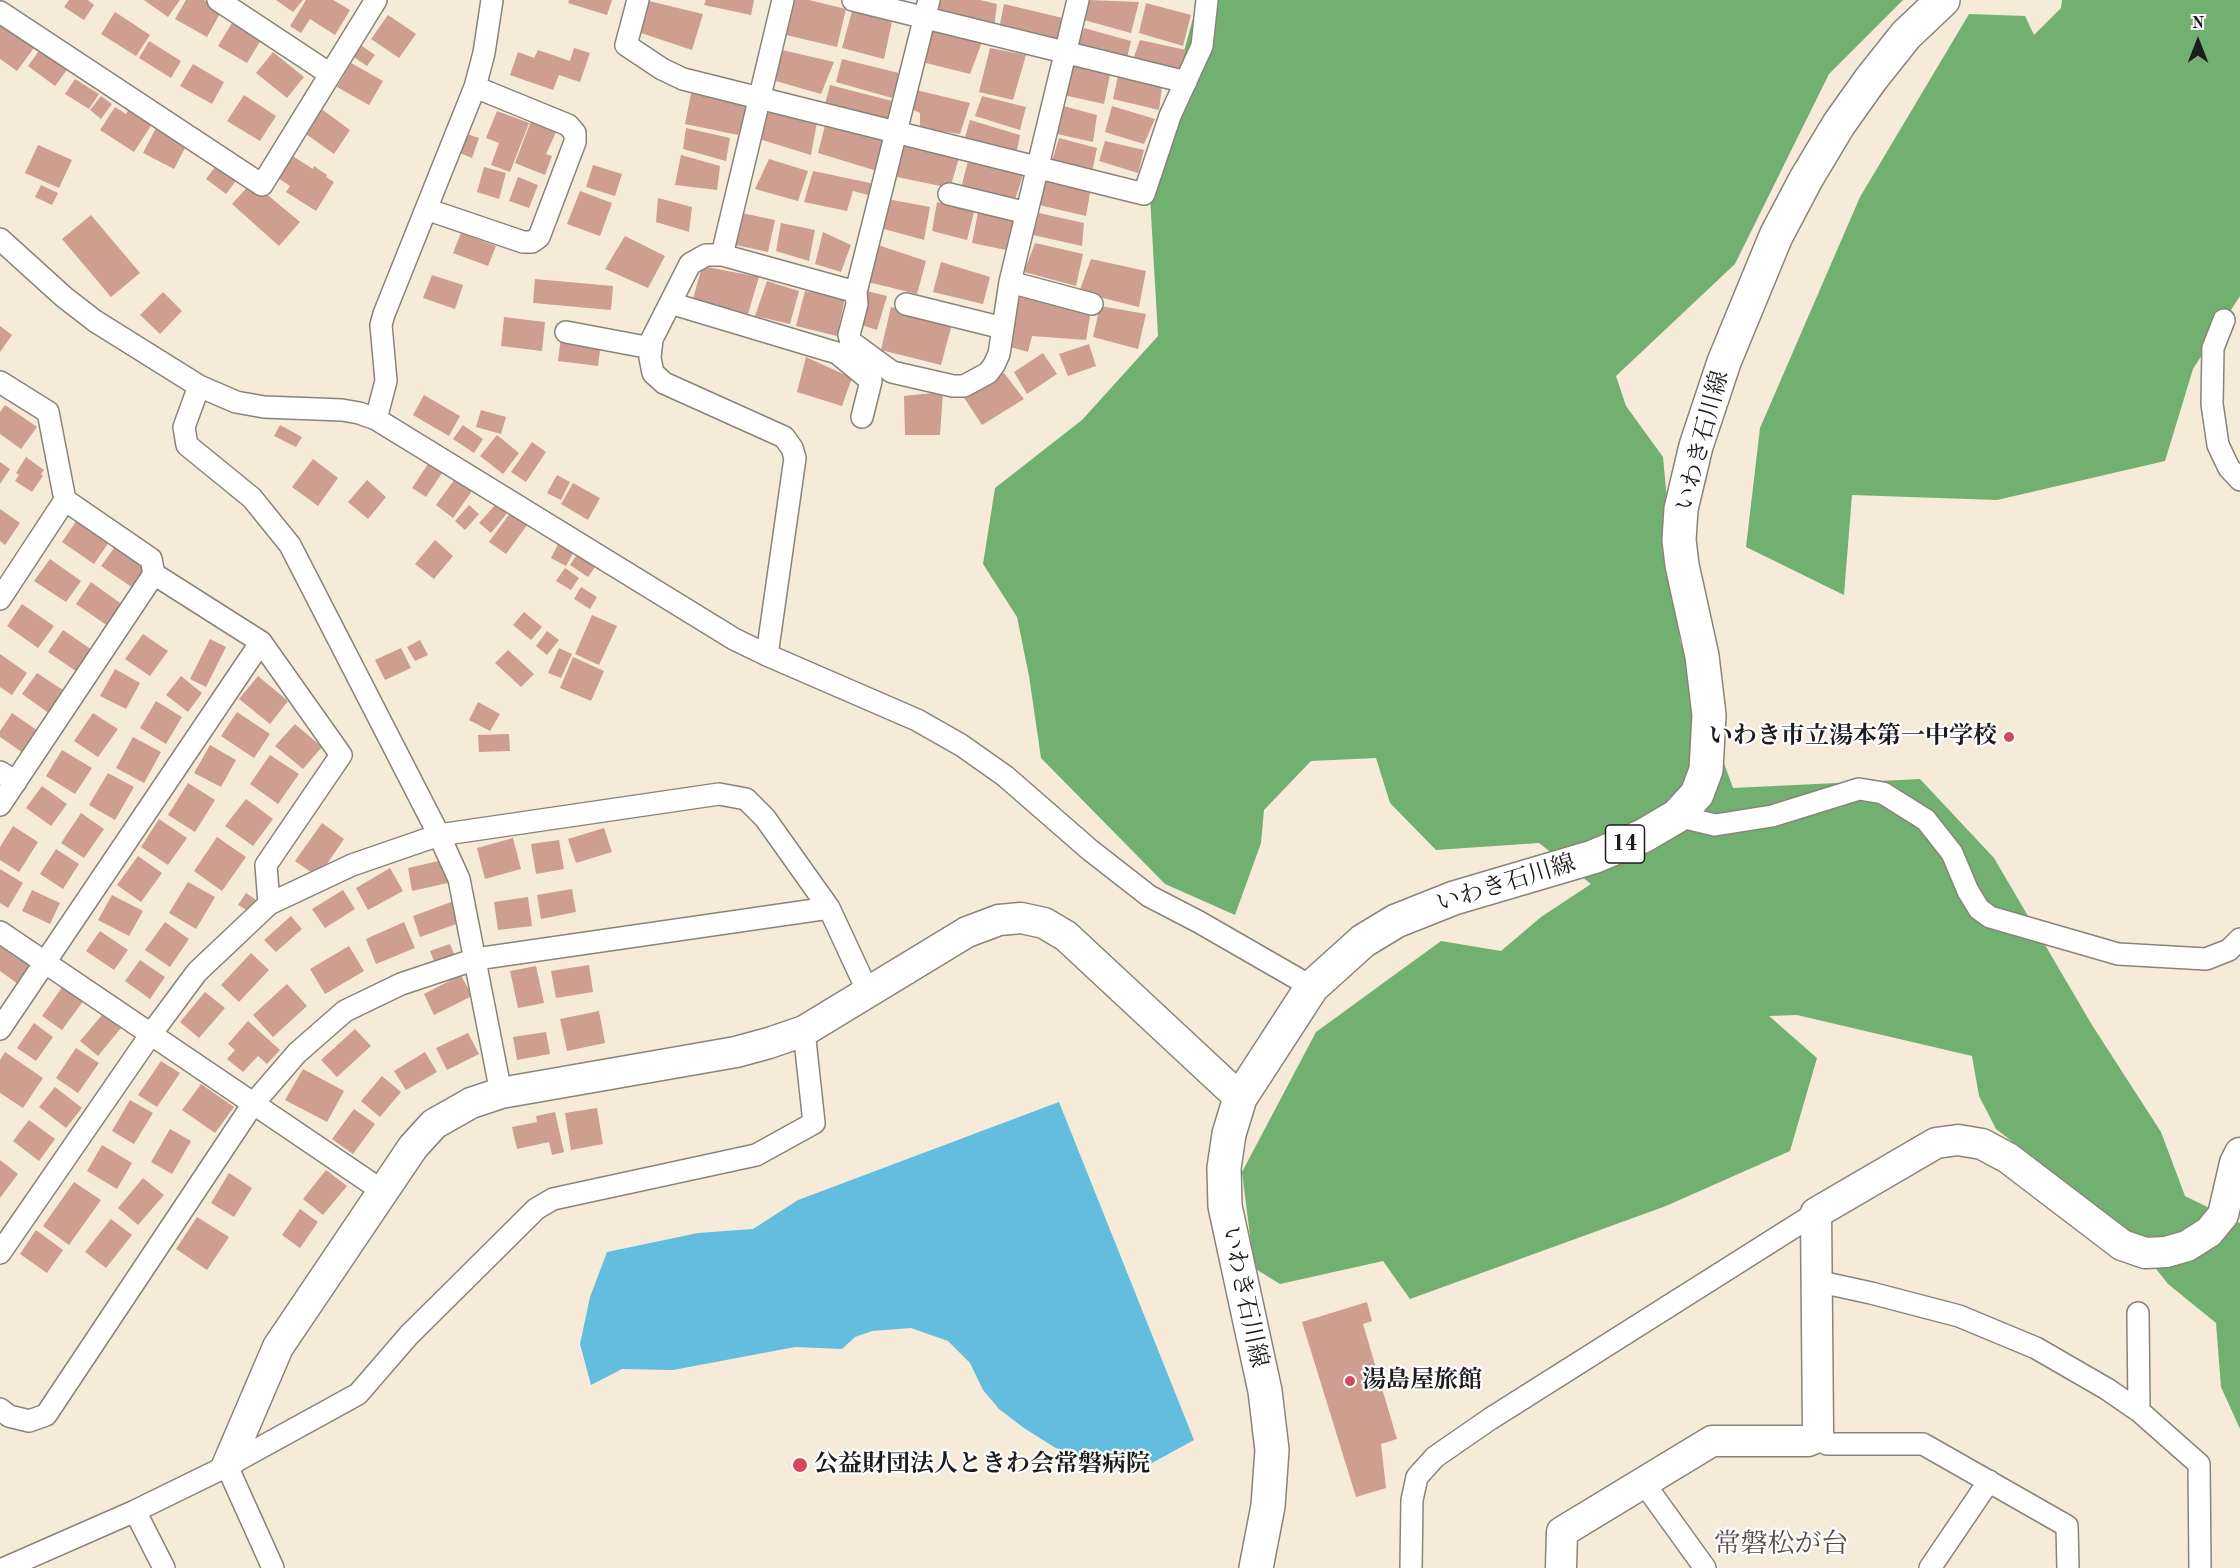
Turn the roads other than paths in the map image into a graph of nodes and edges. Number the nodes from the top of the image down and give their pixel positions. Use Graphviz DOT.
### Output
graph roads {
  1 [pos="218,0"];
  2 [pos="376,0"];
  3 [pos="492,0"];
  4 [pos="638,0"];
  5 [pos="783,0"];
  6 [pos="853,0"];
  7 [pos="1078,0"];
  8 [pos="1207,0"];
  9 [pos="1943,0"];
  10 [pos="927,9"];
  11 [pos="0,12"];
  12 [pos="1065,52"];
  13 [pos="330,74"];
  14 [pos="1186,82"];
  15 [pos="475,87"];
  16 [pos="760,98"];
  17 [pos="896,132"];
  18 [pos="1038,167"];
  19 [pos="949,194"];
  20 [pos="426,209"];
  21 [pos="1027,213"];
  22 [pos="0,239"];
  23 [pos="722,255"];
  24 [pos="1010,282"];
  25 [pos="856,292"];
  26 [pos="670,303"];
  27 [pos="906,304"];
  28 [pos="1092,304"];
  29 [pos="2224,320"];
  30 [pos="1003,328"];
  31 [pos="566,333"];
  32 [pos="651,348"];
  33 [pos="0,382"];
  34 [pos="198,386"];
  35 [pos="862,417"];
  36 [pos="376,419"];
  37 [pos="2240,480"];
  38 [pos="65,500"];
  39 [pos="154,574"];
  40 [pos="0,599"];
  41 [pos="261,642"];
  42 [pos="767,655"];
  43 [pos="8,777"];
  44 [pos="0,805"];
  45 [pos="1677,816"];
  46 [pos="439,835"];
  47 [pos="269,904"];
  48 [pos="829,908"];
  49 [pos="0,932"];
  50 [pos="2240,939"];
  51 [pos="476,959"];
  52 [pos="45,962"];
  53 [pos="1312,987"];
  54 [pos="868,992"];
  55 [pos="0,1029"];
  56 [pos="804,1031"];
  57 [pos="151,1034"];
  58 [pos="501,1093"];
  59 [pos="1240,1098"];
  60 [pos="253,1104"];
  61 [pos="2240,1153"];
  62 [pos="384,1192"];
  63 [pos="1816,1213"];
  64 [pos="0,1253"];
  65 [pos="1816,1281"];
  66 [pos="2138,1313"];
  67 [pos="0,1409"];
  68 [pos="2139,1411"];
  69 [pos="1815,1438"];
  70 [pos="227,1466"];
  71 [pos="1989,1481"];
  72 [pos="1643,1482"];
  73 [pos="135,1511"];
  74 [pos="6,1568"];
  75 [pos="164,1568"];
  76 [pos="273,1568"];
  77 [pos="1256,1568"];
  78 [pos="1411,1568"];
  79 [pos="1561,1568"];
  80 [pos="1705,1568"];
  81 [pos="1930,1568"];
  82 [pos="2068,1568"];
  83 [pos="2200,1568"];
  1 -- 13 [label="street"];
  2 -- 13 [label="street"];
  3 -- 15 [label="street"];
  4 -- 16 [label="street"];
  5 -- 16 [label="street"];
  6 -- 10 [label="street"];
  7 -- 12 [label="street"];
  8 -- 14 [label="street"];
  9 -- 45 [label="main road, いわき石川線 / 14"];
  10 -- 12 [label="street"];
  10 -- 17 [label="street"];
  11 -- 13 [label="street"];
  12 -- 14 [label="street"];
  12 -- 18 [label="street"];
  14 -- 18 [label="street"];
  15 -- 20 [label="street"];
  15 -- 20 [label="street"];
  16 -- 17 [label="street"];
  16 -- 23 [label="street"];
  17 -- 18 [label="street"];
  17 -- 25 [label="street"];
  18 -- 21 [label="street"];
  19 -- 21 [label="street"];
  20 -- 36 [label="street"];
  21 -- 24 [label="street"];
  22 -- 34 [label="street"];
  23 -- 25 [label="street"];
  23 -- 26 [label="street"];
  24 -- 28 [label="street"];
  24 -- 30 [label="street"];
  25 -- 30 [label="street"];
  26 -- 32 [label="street"];
  26 -- 35 [label="street"];
  27 -- 30 [label="street"];
  29 -- 37 [label="street"];
  31 -- 32 [label="street"];
  32 -- 42 [label="street"];
  33 -- 38 [label="street"];
  34 -- 36 [label="street"];
  34 -- 46 [label="street"];
  36 -- 42 [label="street"];
  38 -- 39 [label="street"];
  38 -- 40 [label="street"];
  39 -- 41 [label="street"];
  39 -- 43 [label="street"];
  41 -- 47 [label="street"];
  41 -- 52 [label="street"];
  42 -- 53 [label="street"];
  43 -- 44 [label="street"];
  45 -- 50 [label="street"];
  45 -- 53 [label="main road, いわき石川線 / 14"];
  46 -- 47 [label="street"];
  46 -- 48 [label="street"];
  46 -- 51 [label="street"];
  47 -- 57 [label="street"];
  48 -- 51 [label="street"];
  48 -- 54 [label="street"];
  49 -- 52 [label="street"];
  51 -- 58 [label="street"];
  51 -- 60 [label="street"];
  52 -- 55 [label="street"];
  52 -- 57 [label="street"];
  53 -- 59 [label="main road, いわき石川線 / 14"];
  54 -- 56 [label="street"];
  54 -- 59 [label="street"];
  56 -- 58 [label="street"];
  56 -- 70 [label="street"];
  57 -- 60 [label="street"];
  57 -- 64 [label="street"];
  58 -- 62 [label="street"];
  59 -- 77 [label="main road, いわき石川線 / 14"];
  60 -- 62 [label="street"];
  60 -- 67 [label="street"];
  61 -- 63 [label="street"];
  62 -- 70 [label="street"];
  63 -- 65 [label="street"];
  63 -- 78 [label="street"];
  65 -- 68 [label="street"];
  65 -- 69 [label="street"];
  66 -- 68 [label="street"];
  68 -- 83 [label="street"];
  69 -- 71 [label="street"];
  69 -- 72 [label="street"];
  70 -- 73 [label="street"];
  70 -- 76 [label="street"];
  71 -- 81 [label="street"];
  71 -- 82 [label="street"];
  72 -- 79 [label="street"];
  72 -- 80 [label="street"];
  73 -- 74 [label="street"];
  73 -- 75 [label="street"];
}
